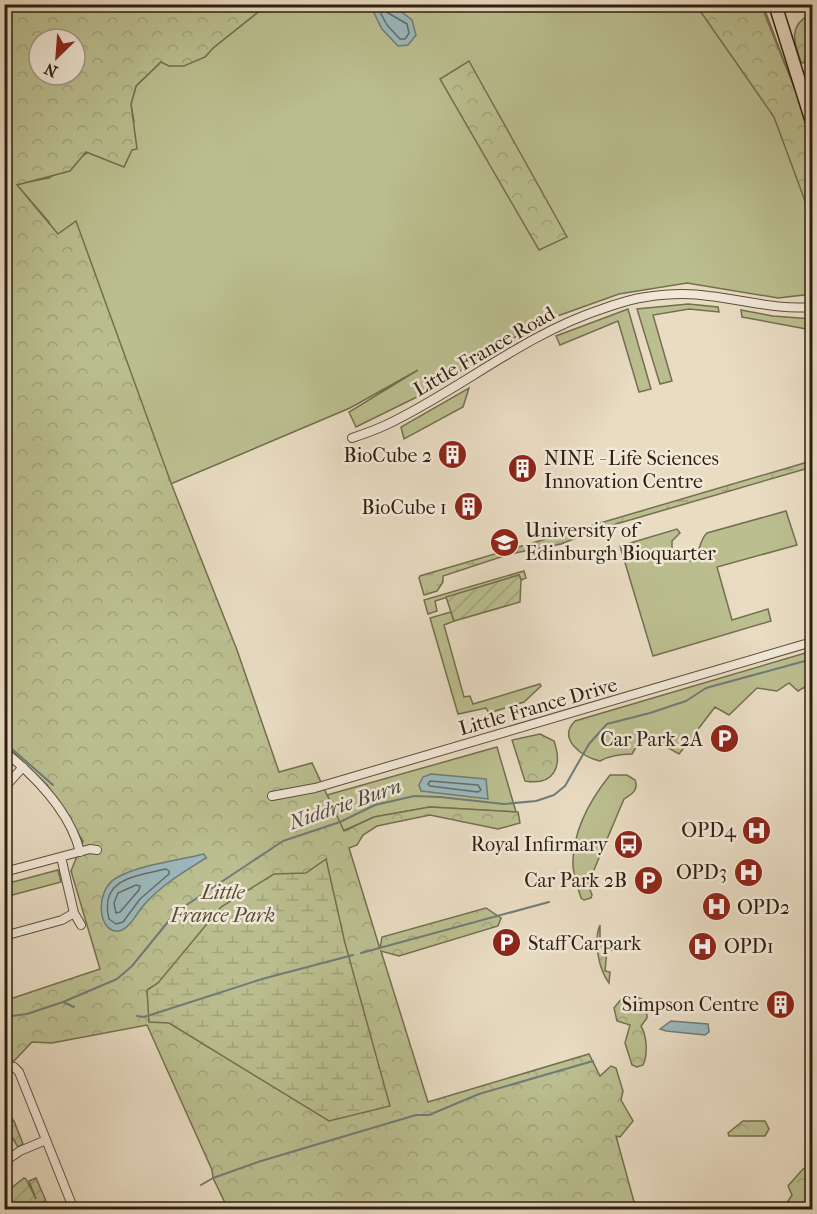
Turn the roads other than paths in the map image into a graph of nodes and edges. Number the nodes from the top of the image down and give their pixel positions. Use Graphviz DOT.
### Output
graph roads {
  1 [pos="775,4"];
  2 [pos="813,122"];
  3 [pos="813,307"];
  4 [pos="352,438"];
  5 [pos="813,642"];
  6 [pos="4,751"];
  7 [pos="23,767"];
  8 [pos="4,788"];
  9 [pos="272,796"];
  10 [pos="97,850"];
  11 [pos="80,852"];
  12 [pos="61,857"];
  13 [pos="4,872"];
  14 [pos="74,913"];
  15 [pos="81,925"];
  16 [pos="4,936"];
  17 [pos="4,1065"];
  18 [pos="46,1140"];
  19 [pos="6,1160"];
  20 [pos="74,1209"];
  1 -- 2 [label="main road"];
  3 -- 4 [label="street, Little France Road"];
  5 -- 9 [label="street, Little France Drive"];
  6 -- 7 [label="street"];
  7 -- 8 [label="street"];
  7 -- 11 [label="street"];
  10 -- 11 [label="street"];
  11 -- 12 [label="street"];
  12 -- 13 [label="street"];
  12 -- 14 [label="street"];
  14 -- 15 [label="street"];
  14 -- 16 [label="street"];
  17 -- 18 [label="street"];
  18 -- 19 [label="street"];
  18 -- 20 [label="street"];
}
